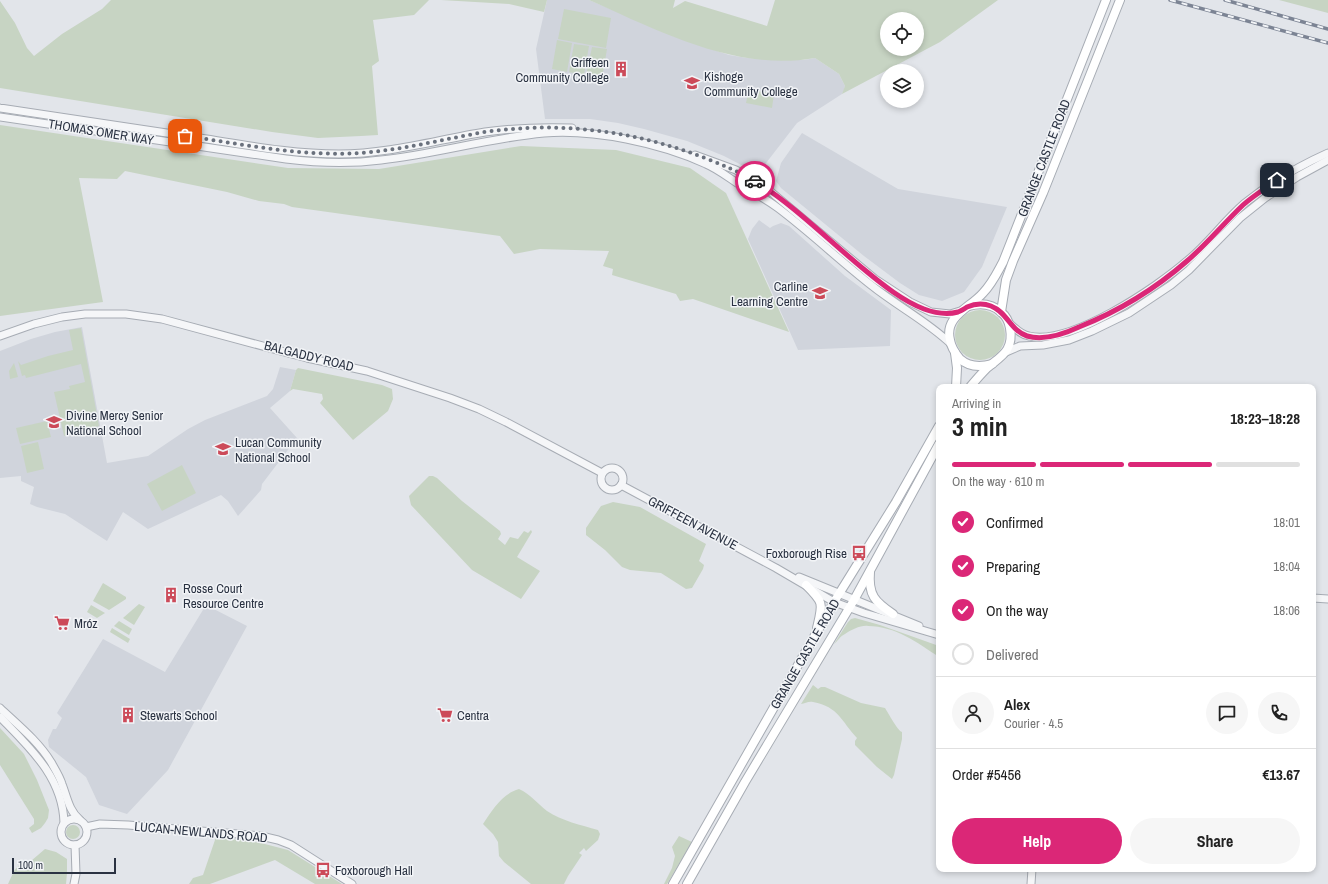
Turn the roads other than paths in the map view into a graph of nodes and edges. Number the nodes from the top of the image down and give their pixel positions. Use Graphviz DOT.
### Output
graph roads {
  1 [pos="1106,2"];
  2 [pos="1118,3"];
  3 [pos="0,108"];
  4 [pos="0,116"];
  5 [pos="1328,153"];
  6 [pos="1328,160"];
  7 [pos="968,306"];
  8 [pos="960,311"];
  9 [pos="1002,312"];
  10 [pos="1009,323"];
  11 [pos="0,336"];
  12 [pos="951,344"];
  13 [pos="1006,352"];
  14 [pos="955,353"];
  15 [pos="992,364"];
  16 [pos="956,384"];
  17 [pos="973,384"];
  18 [pos="936,431"];
  19 [pos="936,450"];
  20 [pos="602,473"];
  21 [pos="621,485"];
  22 [pos="776,568"];
  23 [pos="871,570"];
  24 [pos="806,585"];
  25 [pos="840,594"];
  26 [pos="1316,598"];
  27 [pos="1328,599"];
  28 [pos="854,600"];
  29 [pos="834,602"];
  30 [pos="849,608"];
  31 [pos="892,614"];
  32 [pos="936,634"];
  33 [pos="936,634"];
  34 [pos="815,638"];
  35 [pos="0,708"];
  36 [pos="0,716"];
  37 [pos="80,820"];
  38 [pos="64,823"];
  39 [pos="86,827"];
  40 [pos="75,845"];
  41 [pos="1032,872"];
  42 [pos="74,884"];
  43 [pos="351,884"];
  44 [pos="674,884"];
  45 [pos="687,884"];
  46 [pos="1031,884"];
  1 -- 7 [label="main road, GRANGE CASTLE ROAD"];
  2 -- 9 [label="main road, GRANGE CASTLE ROAD"];
  3 -- 8 [label="street, THOMAS OMER WAY"];
  4 -- 12 [label="street, THOMAS OMER WAY"];
  5 -- 10 [label="street"];
  6 -- 13 [label="street"];
  7 -- 8 [label="main road, GRANGE CASTLE ROAD"];
  7 -- 9 [label="main road"];
  8 -- 12 [label="main road, GRANGE CASTLE ROAD"];
  9 -- 10 [label="main road"];
  10 -- 13 [label="main road"];
  11 -- 20 [label="street, BALGADDY ROAD"];
  12 -- 14 [label="main road, GRANGE CASTLE ROAD"];
  13 -- 15 [label="main road"];
  14 -- 15 [label="main road"];
  14 -- 16 [label="main road, GRANGE CASTLE ROAD"];
  15 -- 17 [label="main road"];
  18 -- 25 [label="main road, GRANGE CASTLE ROAD"];
  19 -- 23 [label="main road, GRANGE CASTLE ROAD"];
  20 -- 21 [label="street"];
  20 -- 21 [label="street"];
  21 -- 22 [label="street, GRIFFEEN AVENUE"];
  22 -- 24 [label="street"];
  22 -- 25 [label="street"];
  23 -- 28 [label="main road, GRANGE CASTLE ROAD"];
  23 -- 31 [label="main road"];
  24 -- 29 [label="street"];
  24 -- 34 [label="main road"];
  25 -- 28 [label="street"];
  25 -- 29 [label="main road, GRANGE CASTLE ROAD"];
  26 -- 27 [label="street"];
  28 -- 30 [label="main road, GRANGE CASTLE ROAD"];
  28 -- 31 [label="street"];
  29 -- 30 [label="street"];
  29 -- 34 [label="main road, GRANGE CASTLE ROAD"];
  30 -- 33 [label="street"];
  30 -- 45 [label="main road, GRANGE CASTLE ROAD"];
  31 -- 32 [label="street"];
  34 -- 44 [label="main road, GRANGE CASTLE ROAD"];
  35 -- 37 [label="street"];
  36 -- 38 [label="street"];
  37 -- 38 [label="street"];
  37 -- 39 [label="street"];
  38 -- 40 [label="street"];
  39 -- 40 [label="street"];
  39 -- 43 [label="street, LUCAN-NEWLANDS ROAD"];
  40 -- 42 [label="street"];
  41 -- 46 [label="street"];
}
